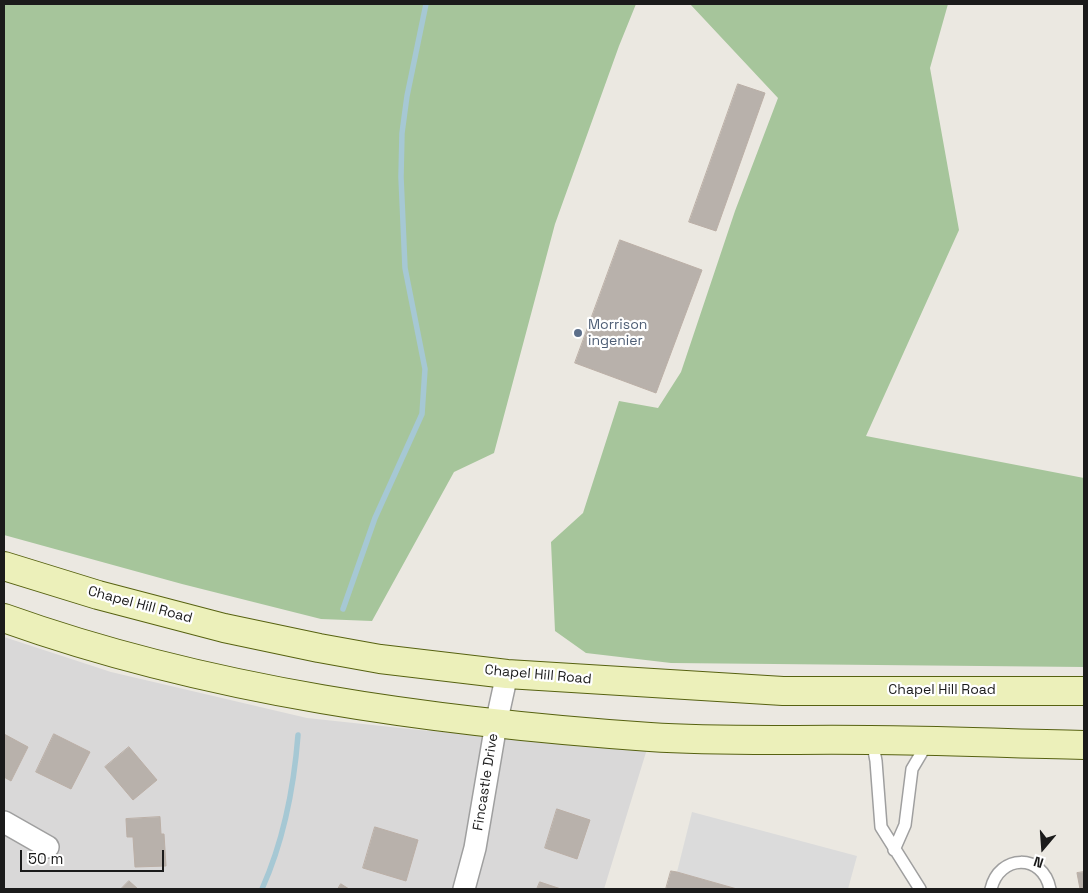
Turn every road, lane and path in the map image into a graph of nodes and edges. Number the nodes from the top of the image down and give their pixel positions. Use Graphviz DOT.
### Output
graph roads {
  1 [pos="4,566"];
  2 [pos="4,618"];
  3 [pos="507,674"];
  4 [pos="1084,691"];
  5 [pos="496,724"];
  6 [pos="872,740"];
  7 [pos="928,742"];
  8 [pos="1084,745"];
  9 [pos="4,822"];
  10 [pos="48,847"];
  11 [pos="894,850"];
  12 [pos="464,889"];
  13 [pos="920,889"];
  14 [pos="991,889"];
  15 [pos="1050,889"];
  1 -- 3 [label="main road, Chapel Hill Road"];
  2 -- 5 [label="main road"];
  3 -- 4 [label="main road, Chapel Hill Road"];
  3 -- 5 [label="street, Fincastle Drive"];
  5 -- 6 [label="main road"];
  5 -- 12 [label="street, Fincastle Drive"];
  6 -- 7 [label="main road"];
  6 -- 11 [label="lane"];
  7 -- 8 [label="main road"];
  7 -- 11 [label="lane"];
  9 -- 10 [label="street"];
  11 -- 13 [label="lane"];
  14 -- 15 [label="lane"];
}
